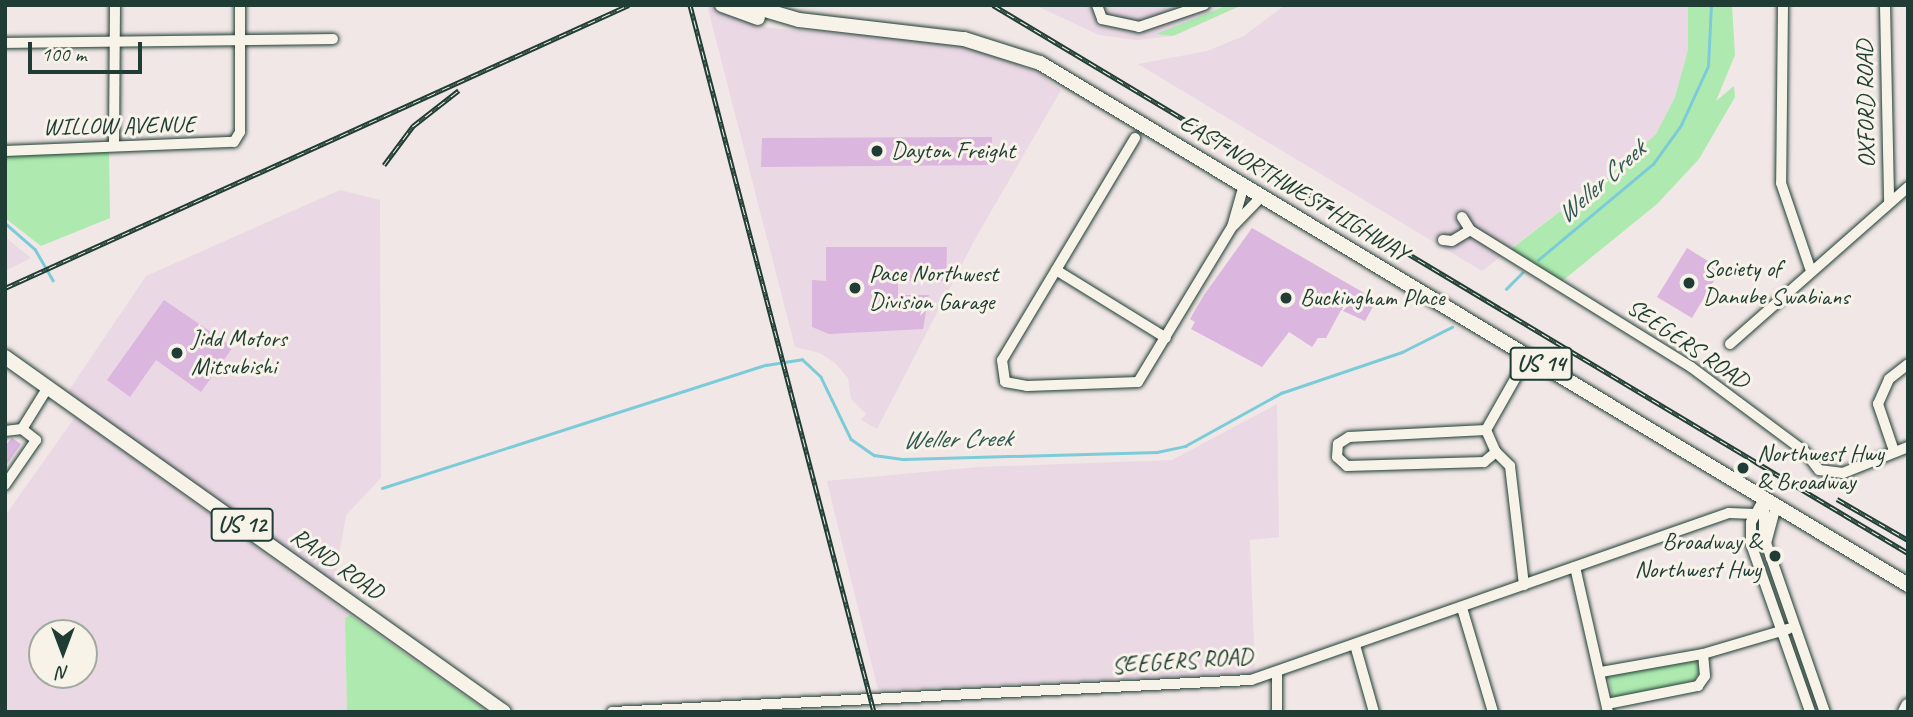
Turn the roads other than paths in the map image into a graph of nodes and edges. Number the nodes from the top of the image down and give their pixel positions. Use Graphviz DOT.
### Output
graph roads {
  1 [pos="115,5"];
  2 [pos="240,5"];
  3 [pos="722,5"];
  4 [pos="748,5"];
  5 [pos="1097,5"];
  6 [pos="1204,5"];
  7 [pos="1783,5"];
  8 [pos="1885,5"];
  9 [pos="890,30"];
  10 [pos="115,37"];
  11 [pos="240,37"];
  12 [pos="333,39"];
  13 [pos="5,43"];
  14 [pos="1135,138"];
  15 [pos="114,146"];
  16 [pos="5,151"];
  17 [pos="1244,185"];
  18 [pos="1908,187"];
  19 [pos="1262,196"];
  20 [pos="1889,202"];
  21 [pos="1462,217"];
  22 [pos="1232,227"];
  23 [pos="1470,230"];
  24 [pos="1443,240"];
  25 [pos="1810,268"];
  26 [pos="1056,270"];
  27 [pos="1166,338"];
  28 [pos="1730,344"];
  29 [pos="1528,356"];
  30 [pos="5,357"];
  31 [pos="1908,365"];
  32 [pos="48,387"];
  33 [pos="22,429"];
  34 [pos="1486,430"];
  35 [pos="5,431"];
  36 [pos="1908,447"];
  37 [pos="1894,451"];
  38 [pos="1496,452"];
  39 [pos="5,485"];
  40 [pos="1770,502"];
  41 [pos="1729,513"];
  42 [pos="1755,514"];
  43 [pos="1751,528"];
  44 [pos="1575,567"];
  45 [pos="1524,585"];
  46 [pos="1908,585"];
  47 [pos="1462,608"];
  48 [pos="1794,628"];
  49 [pos="1781,631"];
  50 [pos="1355,645"];
  51 [pos="1703,654"];
  52 [pos="1277,672"];
  53 [pos="1601,672"];
  54 [pos="1608,708"];
  55 [pos="504,712"];
  56 [pos="612,712"];
  57 [pos="1277,712"];
  58 [pos="1374,712"];
  59 [pos="1493,712"];
  60 [pos="1810,712"];
  61 [pos="1825,712"];
  1 -- 10 [label="street"];
  2 -- 11 [label="street"];
  3 -- 9 [label="main road, EAST NORTHWEST HIGHWAY / US 14"];
  4 -- 9 [label="main road, EAST NORTHWEST HIGHWAY / US 14"];
  5 -- 6 [label="street"];
  7 -- 25 [label="street"];
  8 -- 20 [label="street, OXFORD ROAD"];
  9 -- 17 [label="main road, EAST NORTHWEST HIGHWAY / US 14"];
  10 -- 11 [label="street"];
  10 -- 13 [label="street"];
  10 -- 15 [label="street"];
  11 -- 12 [label="street"];
  11 -- 15 [label="street, WILLOW AVENUE"];
  14 -- 26 [label="street"];
  15 -- 16 [label="street, WILLOW AVENUE"];
  17 -- 19 [label="main road, EAST NORTHWEST HIGHWAY / US 14"];
  17 -- 22 [label="street"];
  18 -- 20 [label="street"];
  19 -- 22 [label="street"];
  19 -- 29 [label="main road, EAST NORTHWEST HIGHWAY / US 14"];
  20 -- 25 [label="street"];
  21 -- 23 [label="street"];
  22 -- 27 [label="street"];
  23 -- 24 [label="street"];
  23 -- 37 [label="street, SEEGERS ROAD"];
  25 -- 28 [label="street"];
  26 -- 27 [label="street"];
  26 -- 27 [label="street"];
  29 -- 34 [label="street"];
  29 -- 40 [label="main road, EAST NORTHWEST HIGHWAY / US 14"];
  30 -- 32 [label="main road, RAND ROAD / US 12"];
  31 -- 37 [label="street"];
  32 -- 33 [label="street"];
  32 -- 55 [label="main road, RAND ROAD / US 12"];
  33 -- 35 [label="street"];
  33 -- 39 [label="street"];
  34 -- 38 [label="street"];
  34 -- 38 [label="street"];
  36 -- 37 [label="street, SEEGERS ROAD"];
  38 -- 45 [label="street"];
  40 -- 42 [label="street"];
  40 -- 46 [label="main road, EAST NORTHWEST HIGHWAY / US 14"];
  40 -- 48 [label="street"];
  41 -- 42 [label="street, SEEGERS ROAD"];
  41 -- 43 [label="street"];
  41 -- 44 [label="street, SEEGERS ROAD"];
  42 -- 43 [label="street"];
  43 -- 49 [label="street"];
  44 -- 45 [label="street, SEEGERS ROAD"];
  44 -- 53 [label="street"];
  45 -- 47 [label="street, SEEGERS ROAD"];
  47 -- 50 [label="street, SEEGERS ROAD"];
  47 -- 59 [label="street"];
  48 -- 49 [label="street"];
  48 -- 61 [label="street"];
  49 -- 51 [label="street"];
  49 -- 60 [label="street"];
  50 -- 52 [label="street, SEEGERS ROAD"];
  50 -- 58 [label="street"];
  51 -- 53 [label="street"];
  51 -- 54 [label="street"];
  52 -- 56 [label="street, SEEGERS ROAD"];
  52 -- 57 [label="street"];
  53 -- 54 [label="street"];
}
